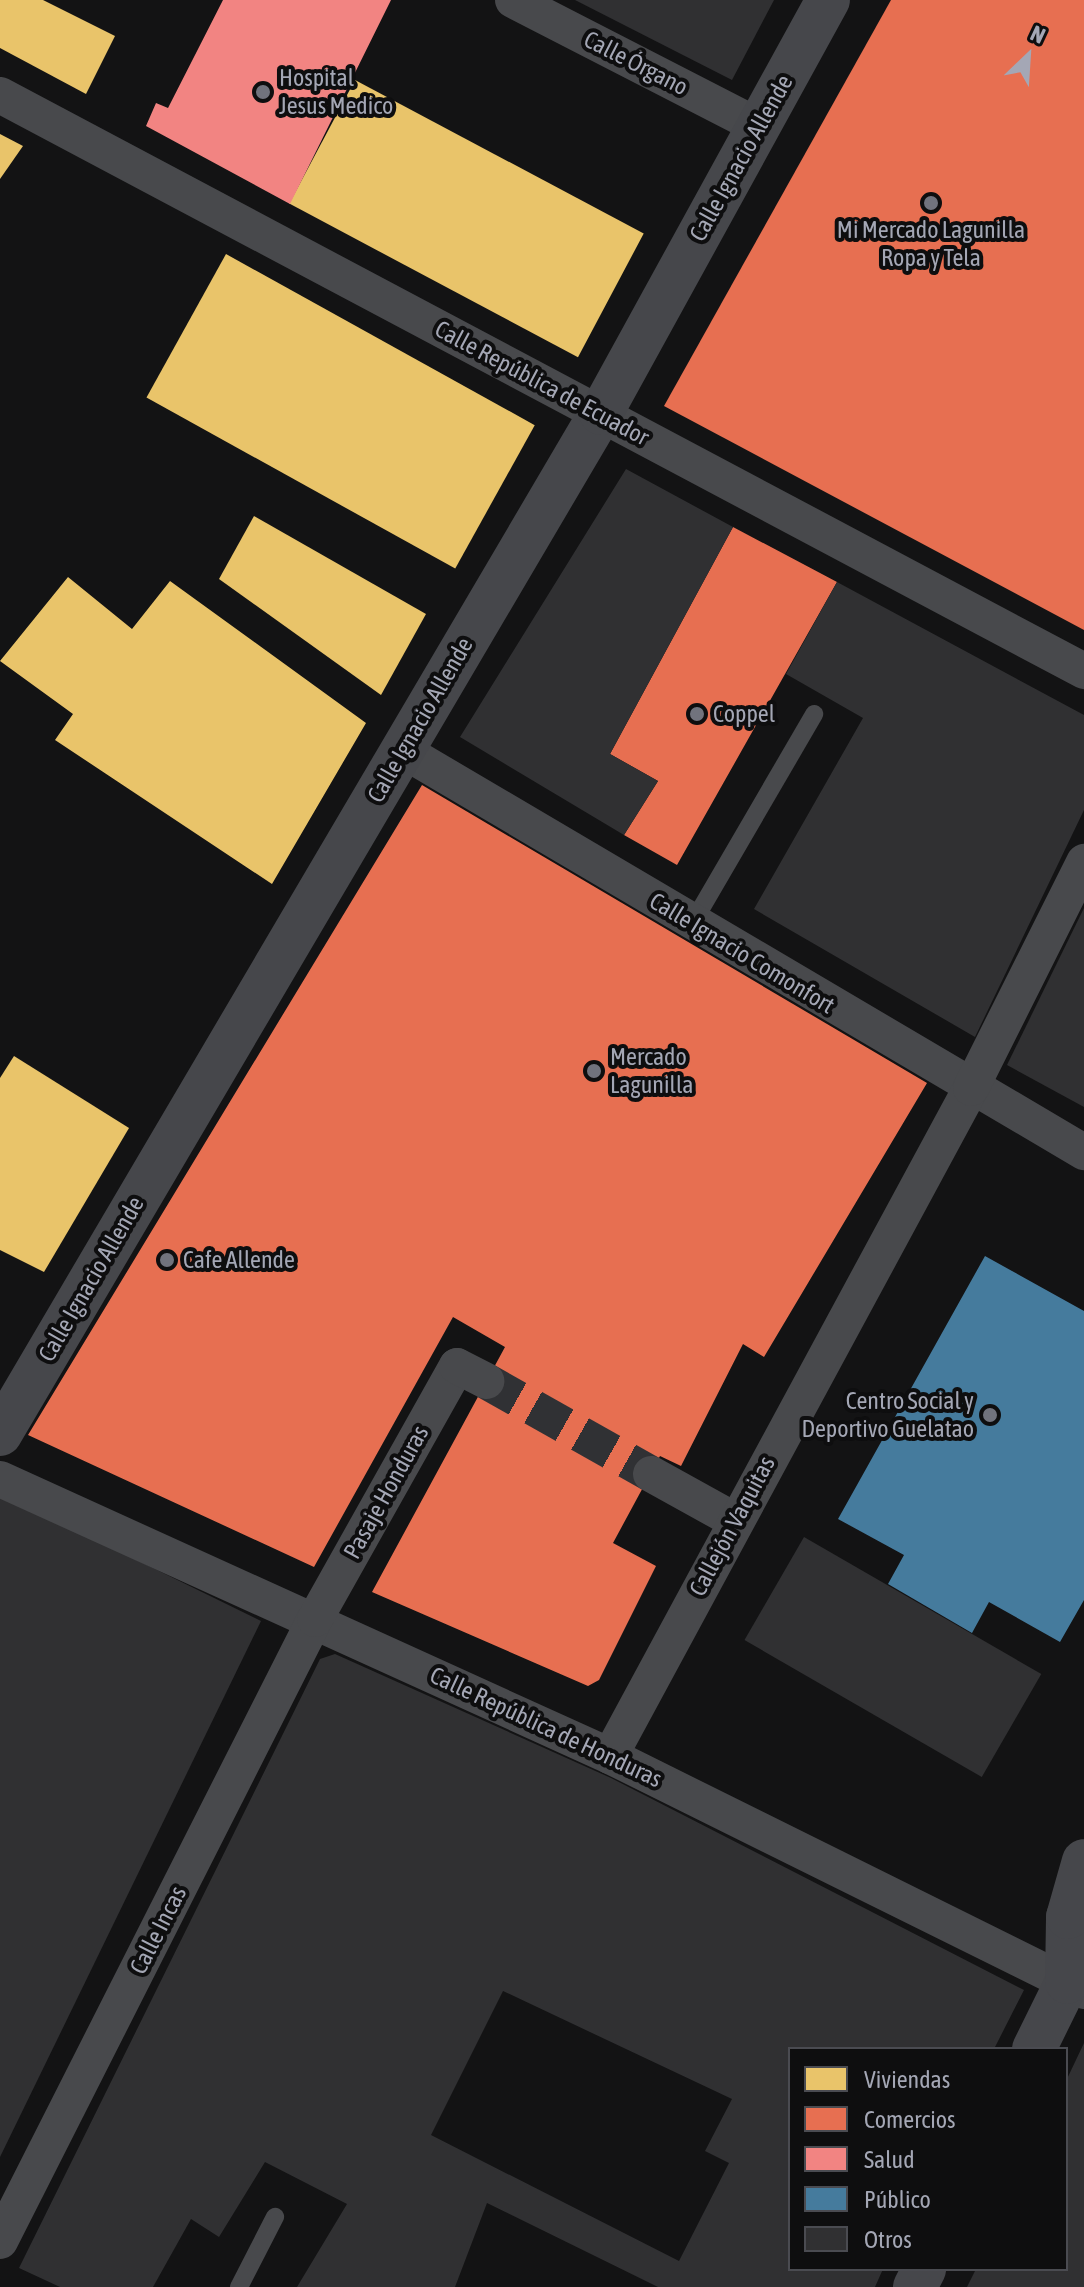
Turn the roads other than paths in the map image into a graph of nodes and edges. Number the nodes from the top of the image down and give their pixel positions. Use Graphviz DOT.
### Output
graph roads {
  1 [pos="513,0"];
  2 [pos="828,0"];
  3 [pos="0,95"];
  4 [pos="758,126"];
  5 [pos="601,413"];
  6 [pos="1084,671"];
  7 [pos="814,714"];
  8 [pos="402,750"];
  9 [pos="1084,862"];
  10 [pos="692,924"];
  11 [pos="971,1088"];
  12 [pos="1084,1152"];
  13 [pos="472,1373"];
  14 [pos="0,1434"];
  15 [pos="651,1474"];
  16 [pos="0,1479"];
  17 [pos="734,1520"];
  18 [pos="315,1619"];
  19 [pos="610,1756"];
  20 [pos="1084,1861"];
  21 [pos="1076,1987"];
  22 [pos="1035,2047"];
  23 [pos="275,2217"];
  24 [pos="0,2241"];
  25 [pos="239,2287"];
  1 -- 4 [label="street, Calle Órgano"];
  2 -- 4 [label="street, Calle Ignacio Allende"];
  3 -- 5 [label="street, Calle República de Ecuador"];
  4 -- 5 [label="street, Calle Ignacio Allende"];
  5 -- 6 [label="street, Calle República de Ecuador"];
  5 -- 8 [label="street, Calle Ignacio Allende"];
  7 -- 10 [label="lane"];
  8 -- 10 [label="street, Calle Ignacio Comonfort"];
  8 -- 14 [label="street, Calle Ignacio Allende"];
  9 -- 11 [label="street, Callejón Vaquitas"];
  10 -- 11 [label="street, Calle Ignacio Comonfort"];
  11 -- 12 [label="street, Calle Ignacio Comonfort"];
  11 -- 17 [label="street, Callejón Vaquitas"];
  13 -- 18 [label="street, Pasaje Honduras"];
  15 -- 17 [label="street"];
  16 -- 18 [label="street, Calle República de Honduras"];
  17 -- 19 [label="street, Callejón Vaquitas"];
  18 -- 19 [label="street, Calle República de Honduras"];
  18 -- 24 [label="street, Calle Incas"];
  19 -- 21 [label="street, Calle República de Honduras"];
  20 -- 21 [label="street"];
  21 -- 22 [label="street"];
  23 -- 25 [label="lane"];
}
